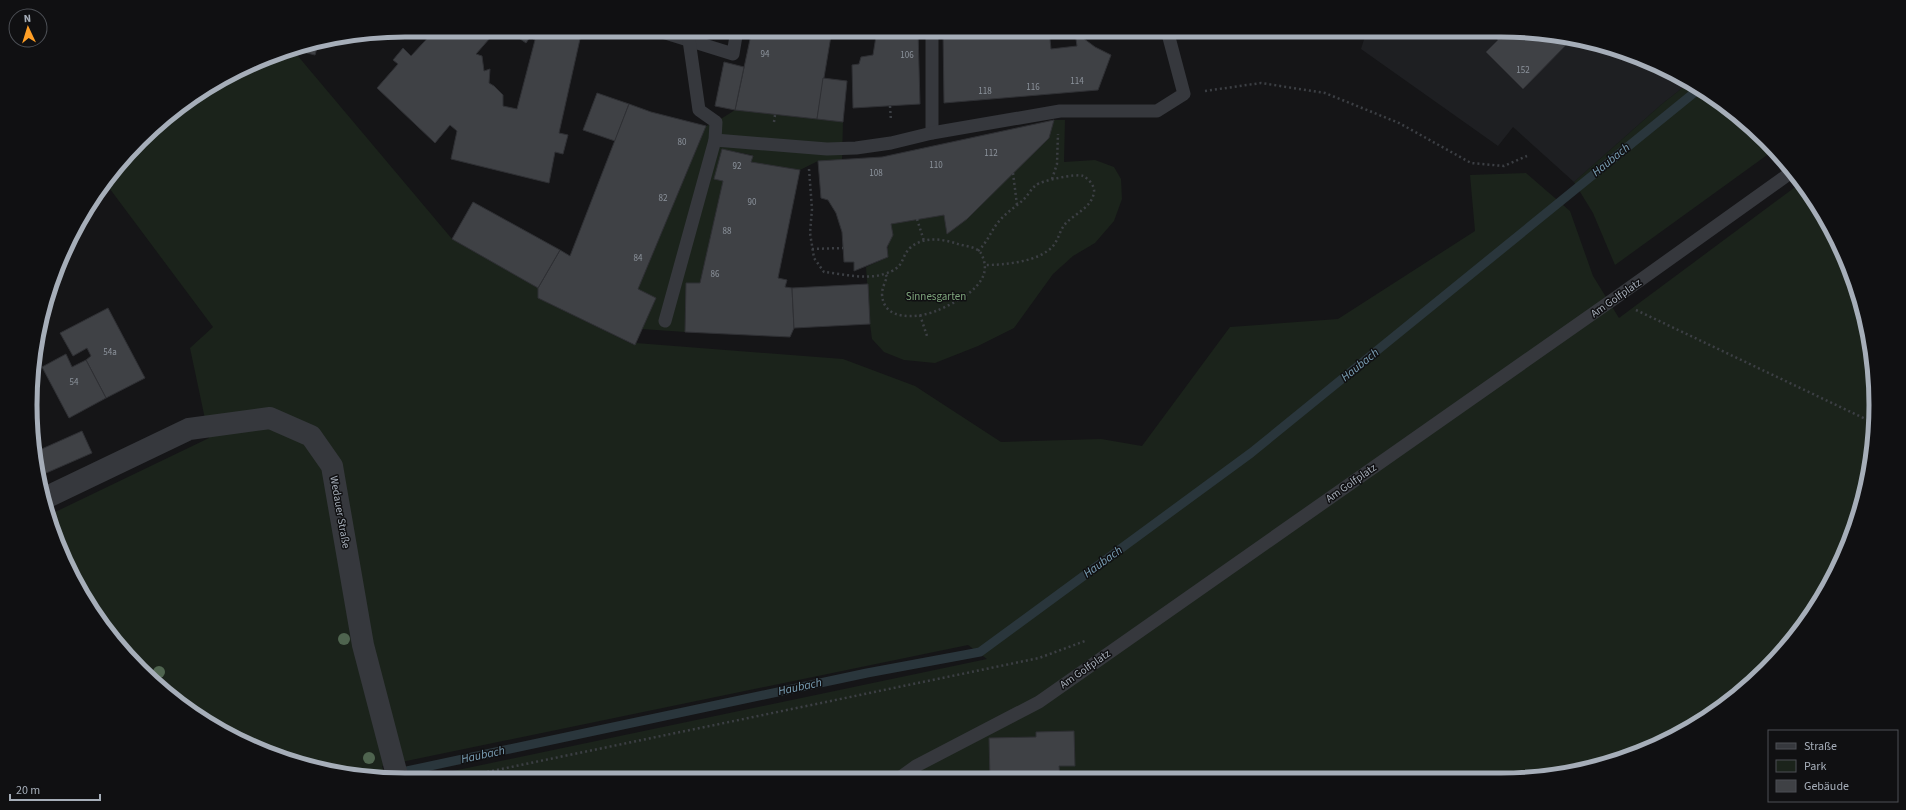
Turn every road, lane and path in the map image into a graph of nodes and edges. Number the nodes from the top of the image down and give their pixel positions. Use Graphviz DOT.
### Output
graph roads {
  1 [pos="678,37"];
  2 [pos="736,37"];
  3 [pos="932,37"];
  4 [pos="1170,37"];
  5 [pos="688,40"];
  6 [pos="1184,94"];
  7 [pos="1060,111"];
  8 [pos="932,133"];
  9 [pos="715,140"];
  10 [pos="805,147"];
  11 [pos="1527,156"];
  12 [pos="1013,173"];
  13 [pos="1788,175"];
  14 [pos="1052,179"];
  15 [pos="1017,205"];
  16 [pos="917,219"];
  17 [pos="924,241"];
  18 [pos="843,248"];
  19 [pos="812,249"];
  20 [pos="978,251"];
  21 [pos="985,264"];
  22 [pos="886,274"];
  23 [pos="1618,296"];
  24 [pos="920,315"];
  25 [pos="665,320"];
  26 [pos="927,336"];
  27 [pos="1868,420"];
  28 [pos="49,496"];
  29 [pos="1088,639"];
  30 [pos="396,773"];
  31 [pos="482,773"];
  32 [pos="906,773"];
  1 -- 5 [label="lane"];
  2 -- 5 [label="lane"];
  3 -- 8 [label="lane"];
  4 -- 6 [label="lane"];
  5 -- 9 [label="lane"];
  6 -- 7 [label="lane"];
  6 -- 11 [label="path"];
  7 -- 8 [label="lane"];
  7 -- 14 [label="path"];
  8 -- 10 [label="lane"];
  9 -- 10 [label="lane"];
  9 -- 25 [label="lane"];
  10 -- 19 [label="path"];
  12 -- 15 [label="path"];
  13 -- 23 [label="lane, Am Golfplatz"];
  14 -- 15 [label="path"];
  14 -- 21 [label="path"];
  15 -- 20 [label="path"];
  16 -- 17 [label="path"];
  17 -- 20 [label="path"];
  17 -- 22 [label="path"];
  18 -- 19 [label="path"];
  19 -- 22 [label="path"];
  20 -- 21 [label="path"];
  21 -- 24 [label="path"];
  22 -- 24 [label="path"];
  23 -- 27 [label="path"];
  23 -- 32 [label="lane, Am Golfplatz"];
  24 -- 26 [label="path"];
  28 -- 30 [label="street, Wedauer Straße"];
  29 -- 31 [label="path"];
}
